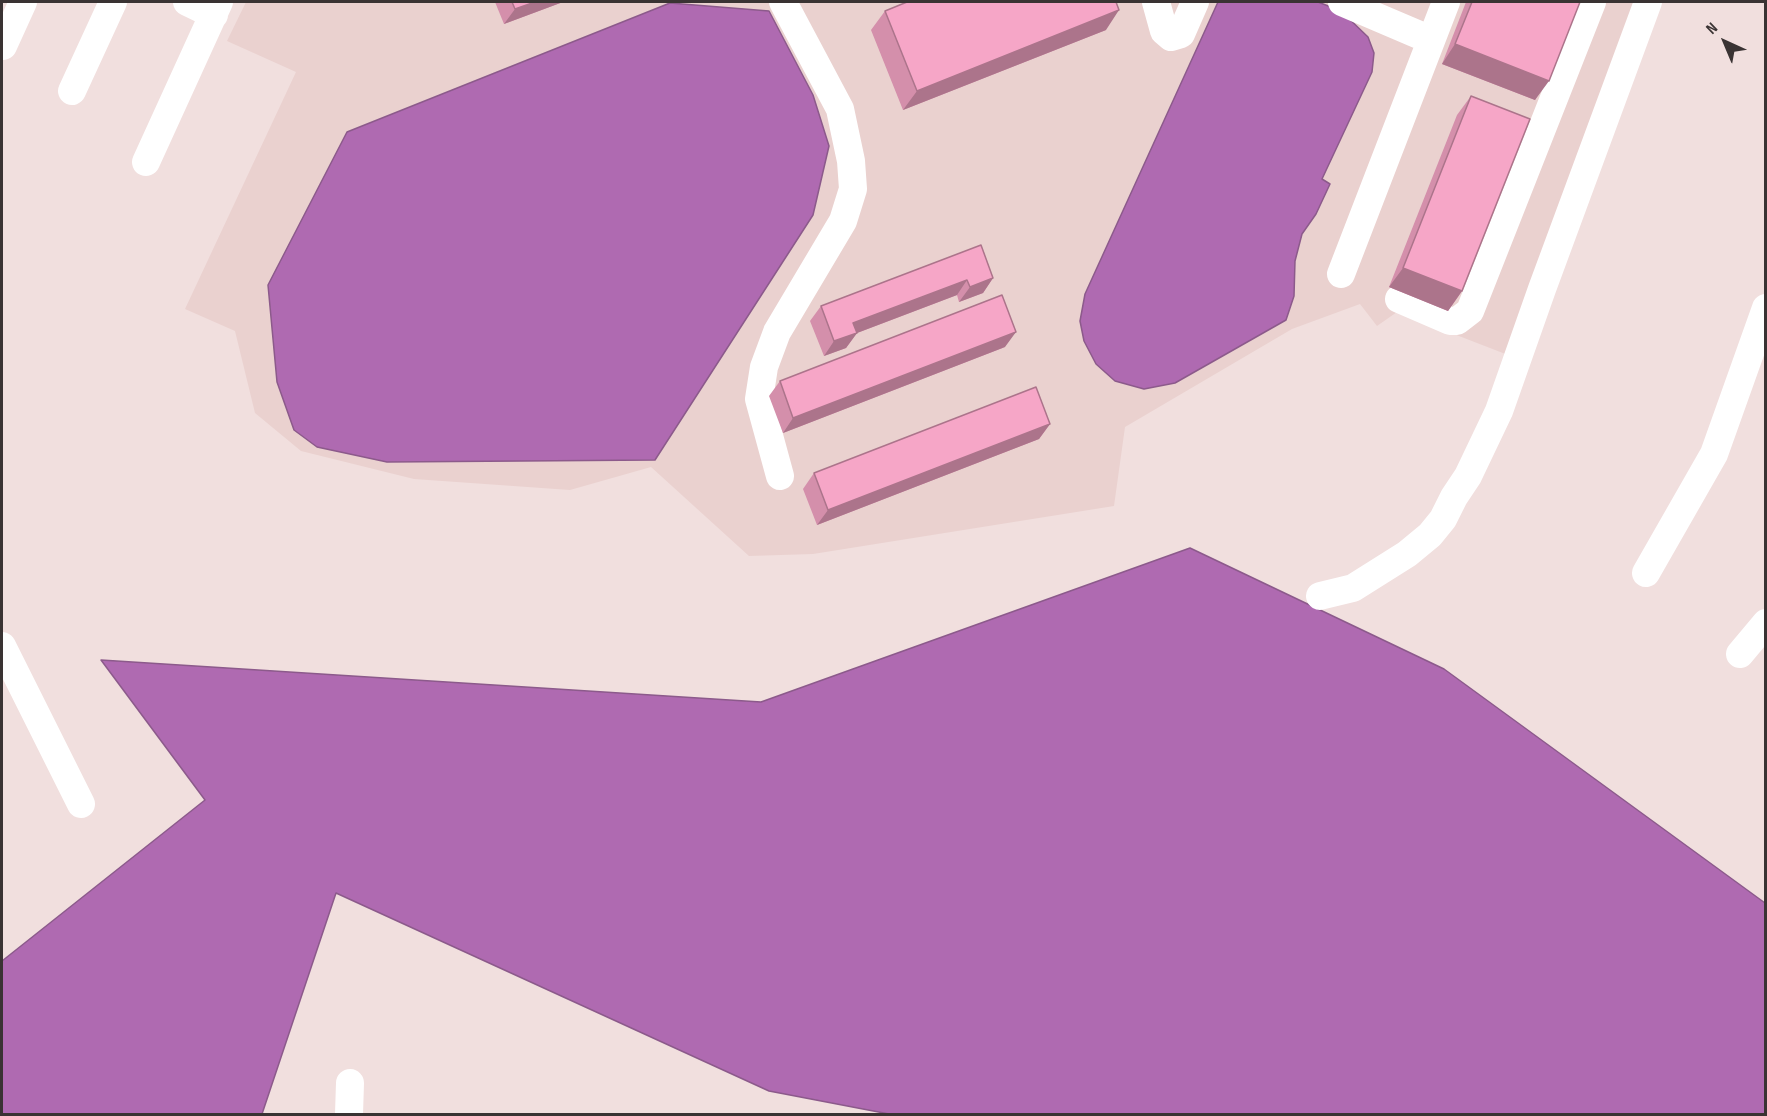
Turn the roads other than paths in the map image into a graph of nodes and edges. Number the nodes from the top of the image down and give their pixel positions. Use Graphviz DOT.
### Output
graph roads {
  1 [pos="23,2"];
  2 [pos="113,2"];
  3 [pos="187,2"];
  4 [pos="783,2"];
  5 [pos="1156,2"];
  6 [pos="1195,2"];
  7 [pos="1342,2"];
  8 [pos="1446,2"];
  9 [pos="1592,2"];
  10 [pos="1648,2"];
  11 [pos="216,8"];
  12 [pos="1431,40"];
  13 [pos="3,46"];
  14 [pos="72,91"];
  15 [pos="146,162"];
  16 [pos="1341,274"];
  17 [pos="1399,299"];
  18 [pos="1766,308"];
  19 [pos="780,476"];
  20 [pos="1646,573"];
  21 [pos="1320,596"];
  22 [pos="1766,623"];
  23 [pos="2,646"];
  24 [pos="1740,654"];
  25 [pos="81,804"];
  26 [pos="350,1083"];
  27 [pos="349,1114"];
  1 -- 13 [label="street"];
  2 -- 14 [label="street"];
  3 -- 11 [label="street"];
  4 -- 19 [label="street"];
  5 -- 6 [label="street"];
  7 -- 12 [label="street"];
  8 -- 12 [label="street"];
  9 -- 17 [label="street"];
  10 -- 21 [label="street"];
  11 -- 15 [label="street"];
  12 -- 16 [label="street"];
  18 -- 20 [label="street"];
  22 -- 24 [label="street"];
  23 -- 25 [label="street"];
  26 -- 27 [label="street"];
}
